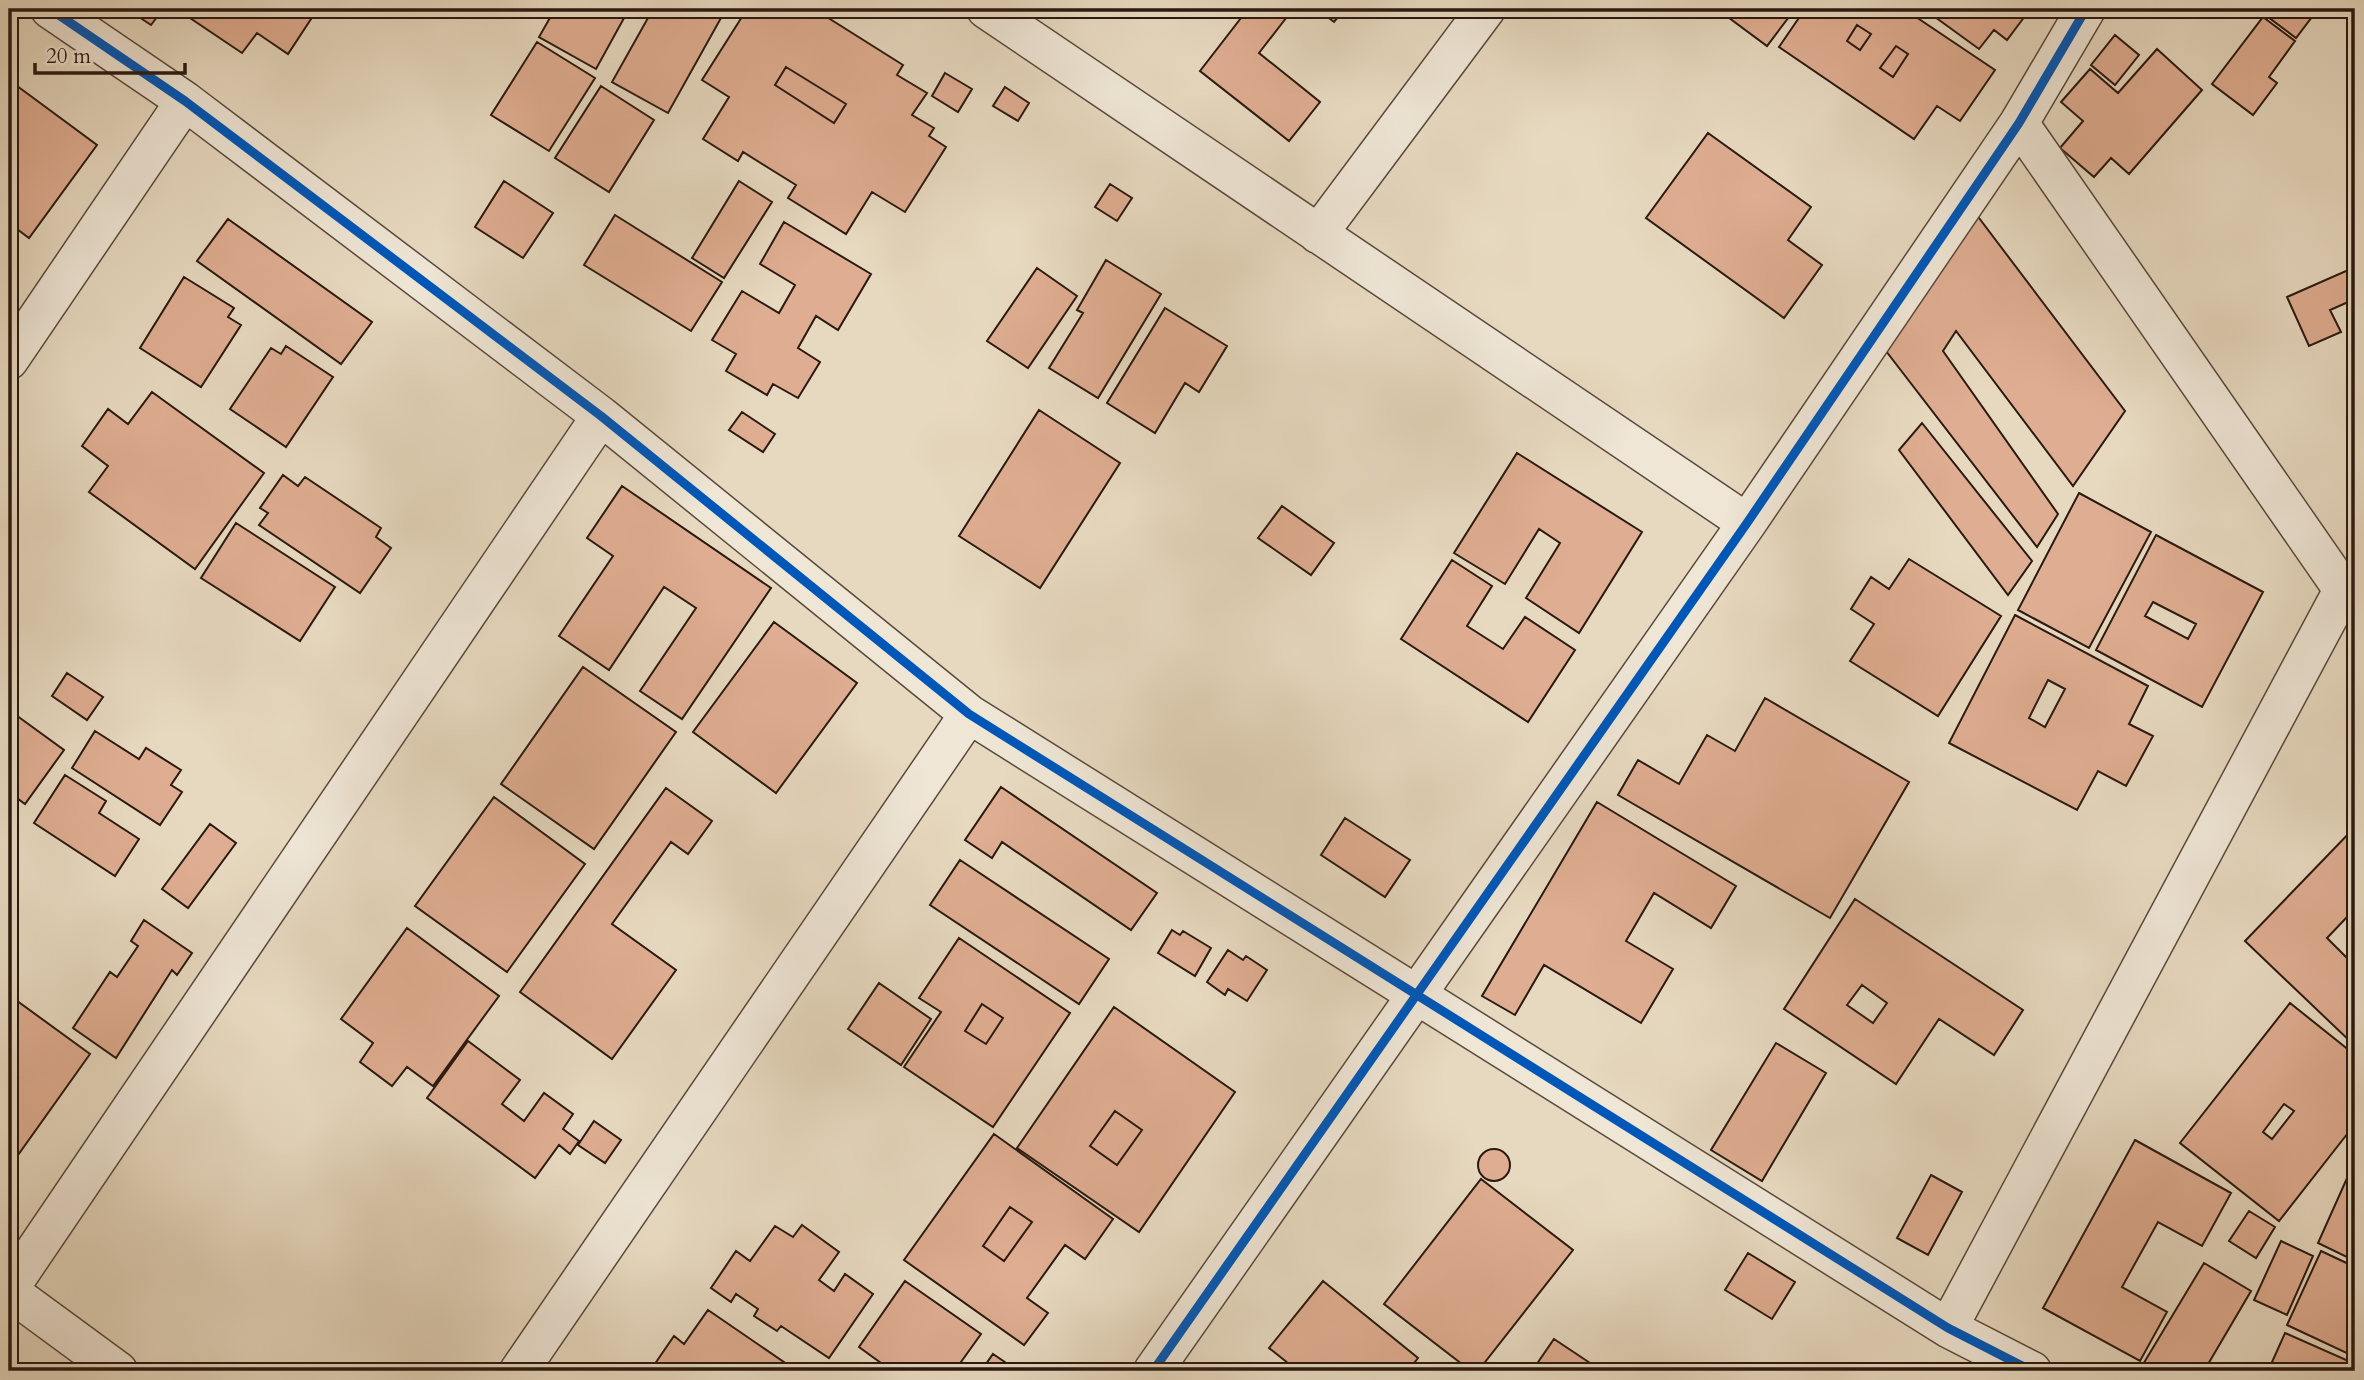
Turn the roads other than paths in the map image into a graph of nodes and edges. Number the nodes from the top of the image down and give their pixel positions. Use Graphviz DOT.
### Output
graph roads {
  1 [pos="50,9"];
  2 [pos="986,9"];
  3 [pos="1486,9"];
  4 [pos="2086,9"];
  5 [pos="185,101"];
  6 [pos="2019,123"];
  7 [pos="1318,234"];
  8 [pos="9,360"];
  9 [pos="601,416"];
  10 [pos="1746,523"];
  11 [pos="2351,594"];
  12 [pos="970,715"];
  13 [pos="1416,993"];
  14 [pos="9,1290"];
  15 [pos="1948,1328"];
  16 [pos="118,1371"];
  17 [pos="519,1371"];
  18 [pos="1153,1371"];
  19 [pos="2032,1371"];
  1 -- 5 [label="street"];
  2 -- 7 [label="street"];
  3 -- 7 [label="street"];
  4 -- 6 [label="street"];
  5 -- 8 [label="street"];
  5 -- 9 [label="street"];
  6 -- 10 [label="street"];
  6 -- 11 [label="street"];
  7 -- 10 [label="street"];
  9 -- 12 [label="street"];
  9 -- 14 [label="street"];
  10 -- 13 [label="street"];
  11 -- 15 [label="street"];
  12 -- 13 [label="street"];
  12 -- 17 [label="street"];
  13 -- 15 [label="street"];
  13 -- 18 [label="street"];
  14 -- 16 [label="street"];
  15 -- 19 [label="street"];
}
